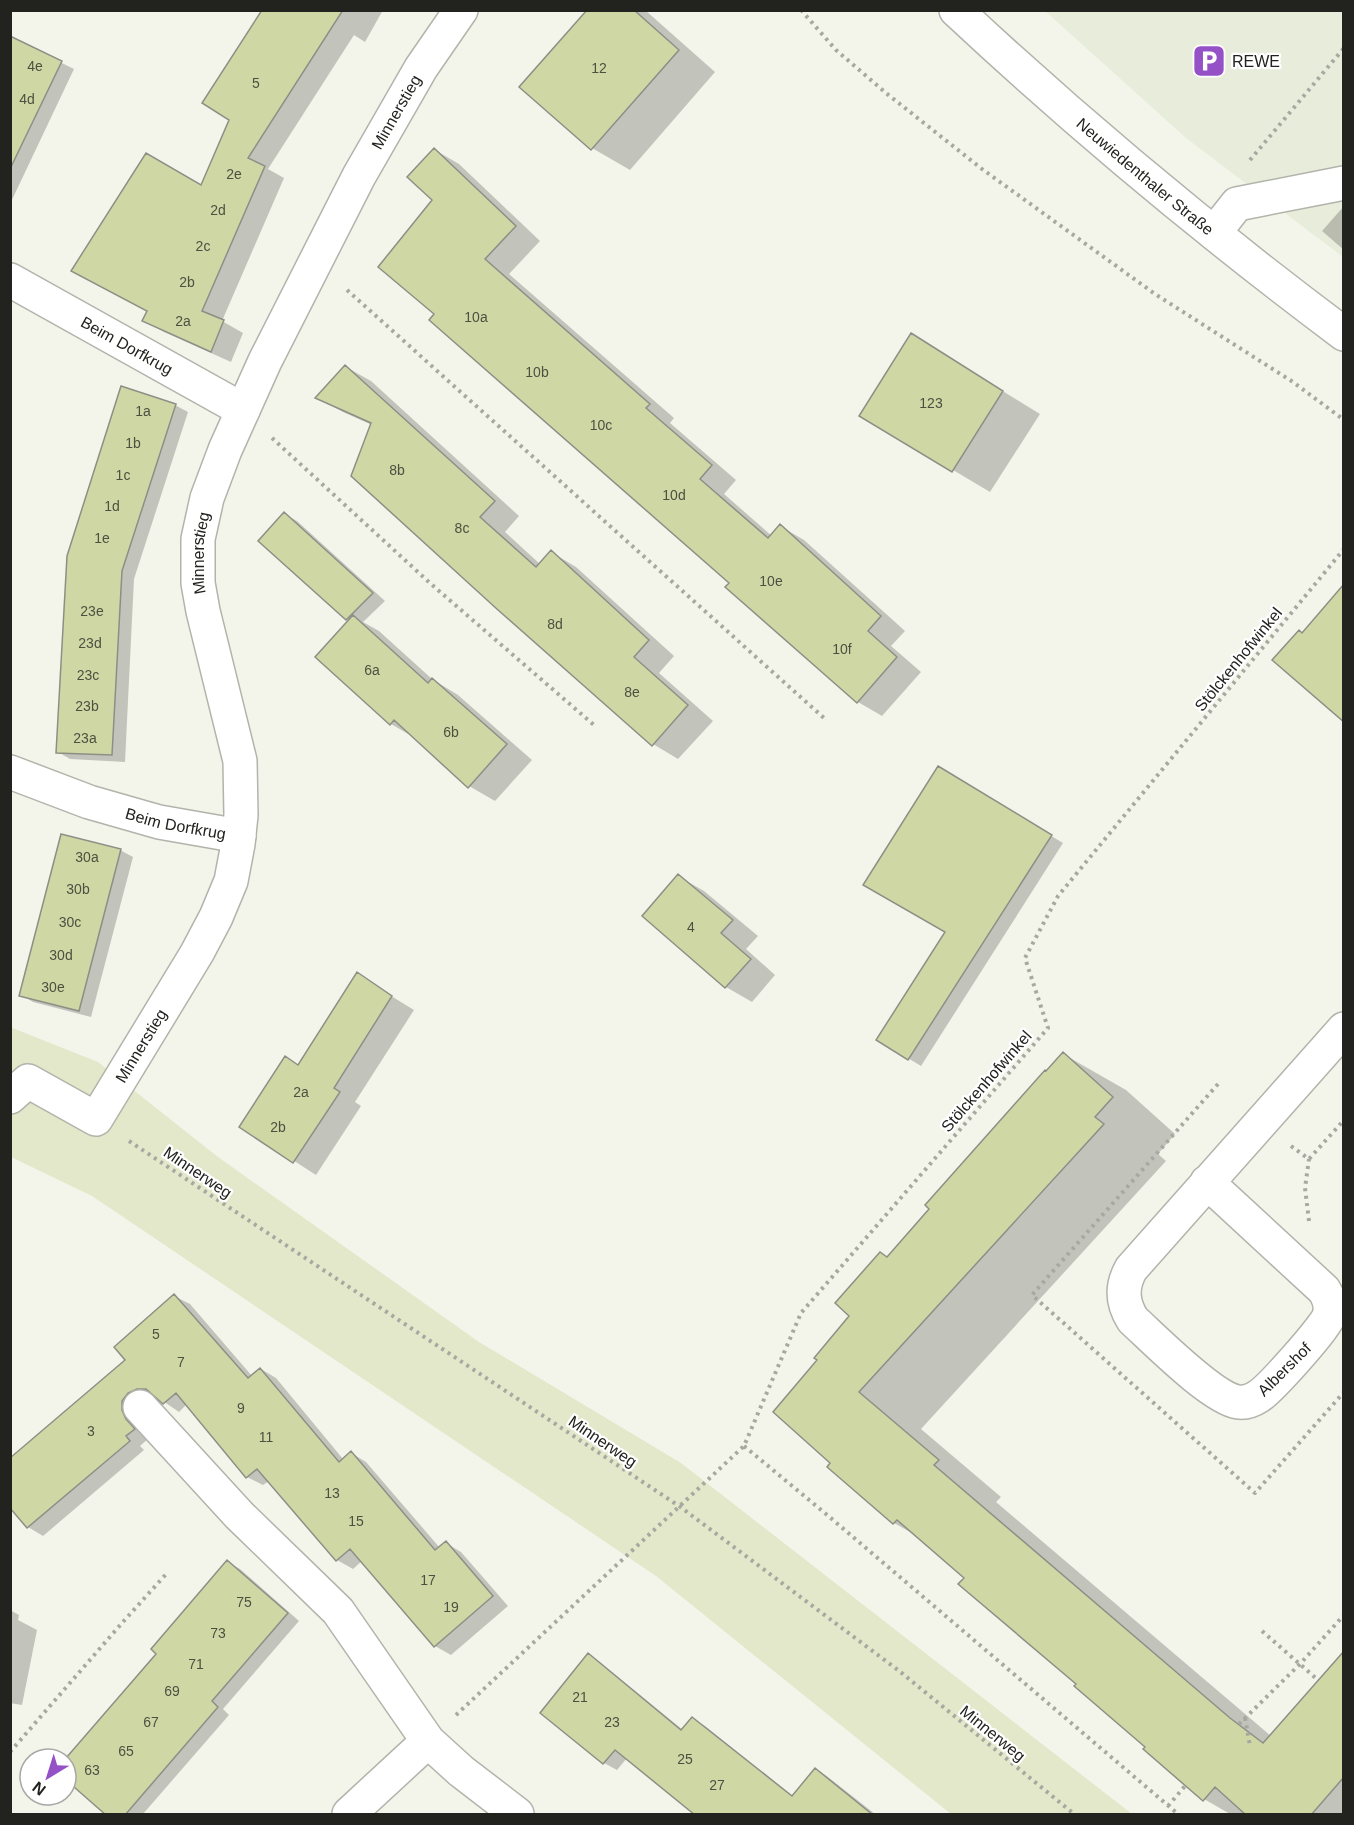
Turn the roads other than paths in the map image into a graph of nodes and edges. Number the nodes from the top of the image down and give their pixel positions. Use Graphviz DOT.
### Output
graph roads {
  1 [pos="461,10"];
  2 [pos="968,15"];
  3 [pos="1344,183"];
  4 [pos="1214,233"];
  5 [pos="10,280"];
  6 [pos="1344,334"];
  7 [pos="243,410"];
  8 [pos="10,772"];
  9 [pos="239,836"];
  10 [pos="1344,1029"];
  11 [pos="10,1097"];
  12 [pos="1207,1182"];
  13 [pos="140,1407"];
  14 [pos="428,1742"];
  15 [pos="349,1815"];
  16 [pos="518,1815"];
  1 -- 7 [label="street, Minnerstieg"];
  2 -- 4 [label="street, Neuwiedenthaler Straße"];
  3 -- 4 [label="street"];
  4 -- 6 [label="street, Neuwiedenthaler Straße"];
  5 -- 7 [label="street, Beim Dorfkrug"];
  7 -- 9 [label="street, Minnerstieg"];
  8 -- 9 [label="street, Beim Dorfkrug"];
  9 -- 11 [label="street, Minnerstieg"];
  10 -- 12 [label="street, Albershof"];
  12 -- 12 [label="street, Albershof"];
  13 -- 14 [label="street"];
  14 -- 15 [label="street"];
  14 -- 16 [label="street"];
}
